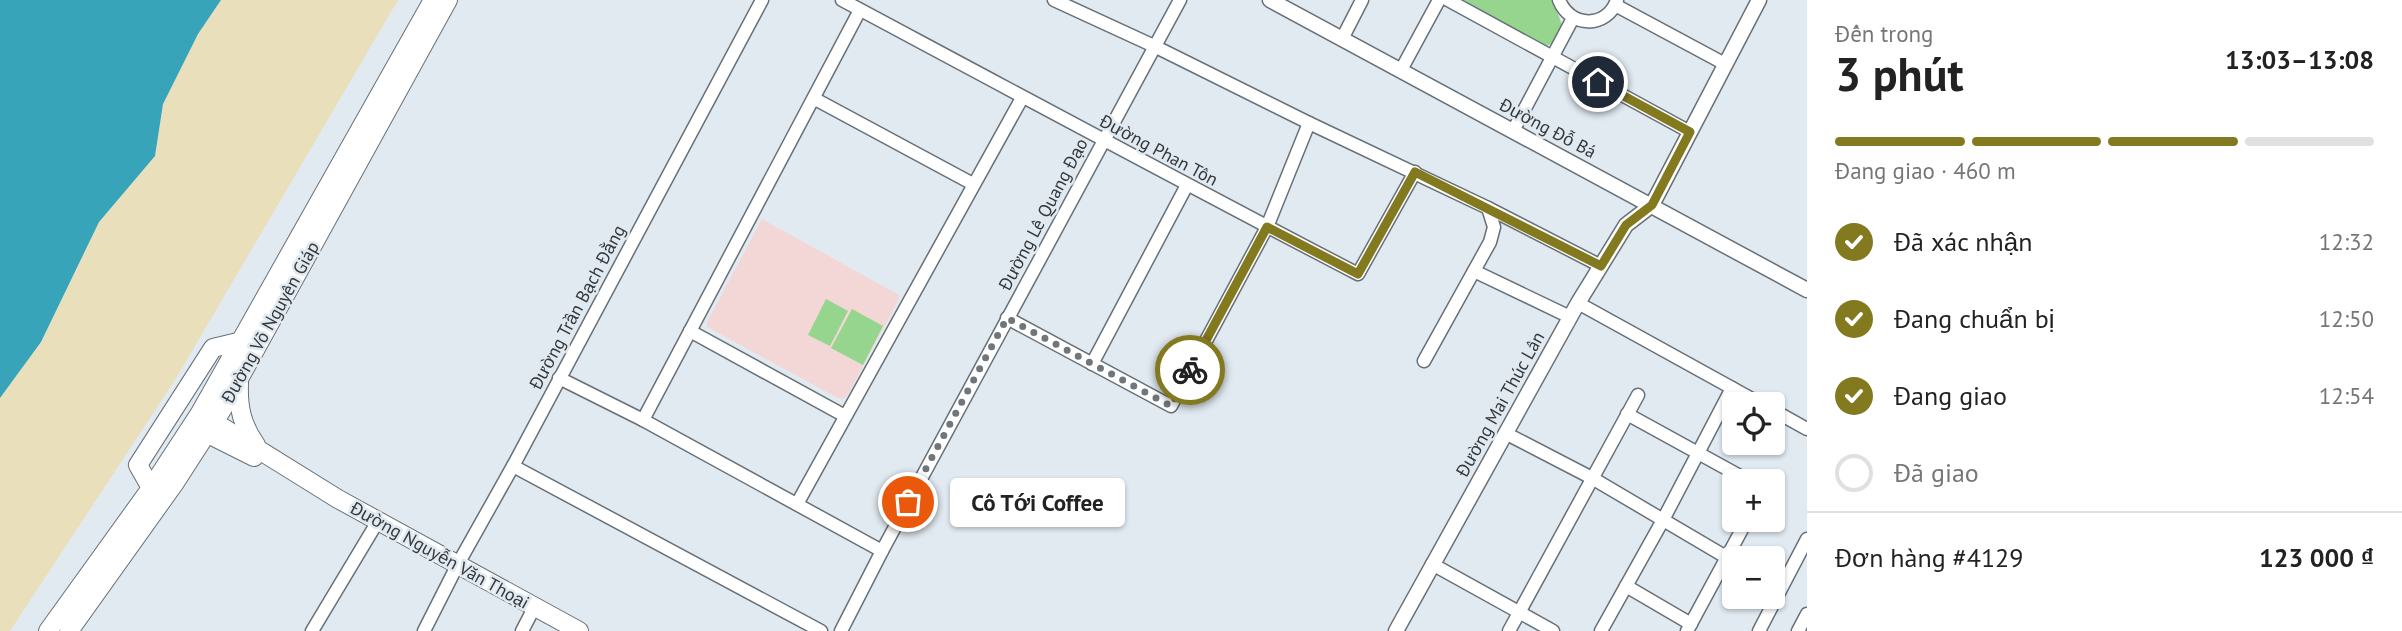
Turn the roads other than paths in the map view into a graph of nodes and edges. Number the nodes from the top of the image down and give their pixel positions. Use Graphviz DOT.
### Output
graph roads {
  1 [pos="433,0"];
  2 [pos="448,0"];
  3 [pos="762,0"];
  4 [pos="842,0"];
  5 [pos="1054,0"];
  6 [pos="1180,0"];
  7 [pos="1362,0"];
  8 [pos="1439,0"];
  9 [pos="1448,0"];
  10 [pos="1559,0"];
  11 [pos="1759,0"];
  12 [pos="1279,2"];
  13 [pos="1616,3"];
  14 [pos="860,10"];
  15 [pos="1573,18"];
  16 [pos="1342,39"];
  17 [pos="1154,46"];
  18 [pos="1552,57"];
  19 [pos="1725,65"];
  20 [pos="1401,71"];
  21 [pos="1022,98"];
  22 [pos="815,100"];
  23 [pos="1309,123"];
  24 [pos="1513,131"];
  25 [pos="1690,132"];
  26 [pos="1103,138"];
  27 [pos="1415,172"];
  28 [pos="973,184"];
  29 [pos="1186,185"];
  30 [pos="1652,205"];
  31 [pos="1488,208"];
  32 [pos="1267,227"];
  33 [pos="1601,266"];
  34 [pos="1474,271"];
  35 [pos="1807,290"];
  36 [pos="1578,303"];
  37 [pos="1570,317"];
  38 [pos="1007,318"];
  39 [pos="690,331"];
  40 [pos="249,345"];
  41 [pos="1424,361"];
  42 [pos="1092,364"];
  43 [pos="240,377"];
  44 [pos="559,378"];
  45 [pos="1732,388"];
  46 [pos="1739,392"];
  47 [pos="1638,395"];
  48 [pos="1627,414"];
  49 [pos="845,416"];
  50 [pos="1785,417"];
  51 [pos="643,420"];
  52 [pos="203,424"];
  53 [pos="1807,429"];
  54 [pos="1507,434"];
  55 [pos="1699,454"];
  56 [pos="258,455"];
  57 [pos="513,466"];
  58 [pos="1727,469"];
  59 [pos="1592,478"];
  60 [pos="174,484"];
  61 [pos="151,488"];
  62 [pos="797,504"];
  63 [pos="1663,520"];
  64 [pos="378,521"];
  65 [pos="1807,539"];
  66 [pos="882,551"];
  67 [pos="1722,556"];
  68 [pos="458,564"];
  69 [pos="1432,564"];
  70 [pos="1722,574"];
  71 [pos="1785,574"];
  72 [pos="1626,586"];
  73 [pos="535,606"];
  74 [pos="1768,609"];
  75 [pos="1520,611"];
  76 [pos="1807,614"];
  77 [pos="1689,627"];
  78 [pos="48,631"];
  79 [pos="69,631"];
  80 [pos="312,631"];
  81 [pos="425,631"];
  82 [pos="522,631"];
  83 [pos="579,631"];
  84 [pos="821,631"];
  85 [pos="841,631"];
  86 [pos="1396,631"];
  87 [pos="1510,631"];
  88 [pos="1553,631"];
  89 [pos="1601,631"];
  90 [pos="1759,631"];
  91 [pos="1798,631"];
  1 -- 40 [label="main road, Đường Võ Nguyên Giáp"];
  2 -- 40 [label="main road, Đường Võ Nguyên Giáp"];
  3 -- 44 [label="street, Đường Trần Bạch Đằng"];
  4 -- 14 [label="street, Đường Phan Tôn"];
  5 -- 17 [label="street"];
  6 -- 17 [label="street, Đường Lê Quang Đạo"];
  7 -- 16 [label="street"];
  8 -- 20 [label="street"];
  9 -- 18 [label="street"];
  10 -- 15 [label="street"];
  11 -- 19 [label="street"];
  12 -- 16 [label="street, Đường Đỗ Bá"];
  13 -- 15 [label="street"];
  13 -- 19 [label="street"];
  14 -- 21 [label="street, Đường Phan Tôn"];
  14 -- 22 [label="street"];
  15 -- 18 [label="street"];
  16 -- 20 [label="street, Đường Đỗ Bá"];
  17 -- 23 [label="street"];
  17 -- 26 [label="street, Đường Lê Quang Đạo"];
  18 -- 24 [label="street"];
  18 -- 25 [label="street"];
  19 -- 25 [label="street"];
  20 -- 24 [label="street, Đường Đỗ Bá"];
  21 -- 26 [label="street, Đường Phan Tôn"];
  21 -- 28 [label="street"];
  22 -- 28 [label="street"];
  22 -- 39 [label="street"];
  23 -- 27 [label="street"];
  23 -- 32 [label="street"];
  24 -- 30 [label="street, Đường Đỗ Bá"];
  25 -- 30 [label="street"];
  26 -- 29 [label="street, Đường Phan Tôn"];
  26 -- 38 [label="street, Đường Lê Quang Đạo"];
  27 -- 31 [label="street"];
  27 -- 32 [label="street, Đường Phan Tôn"];
  28 -- 49 [label="street"];
  29 -- 32 [label="street, Đường Phan Tôn"];
  29 -- 42 [label="street"];
  30 -- 33 [label="street, Đường Mai Thúc Lân"];
  30 -- 35 [label="street, Đường Đỗ Bá"];
  31 -- 33 [label="street"];
  31 -- 34 [label="street"];
  32 -- 42 [label="street"];
  33 -- 36 [label="street, Đường Mai Thúc Lân"];
  34 -- 37 [label="street"];
  34 -- 41 [label="street"];
  36 -- 37 [label="street, Đường Mai Thúc Lân"];
  36 -- 45 [label="street"];
  37 -- 54 [label="street, Đường Mai Thúc Lân"];
  38 -- 42 [label="street"];
  38 -- 66 [label="street, Đường Lê Quang Đạo"];
  39 -- 49 [label="street"];
  39 -- 51 [label="street"];
  40 -- 43 [label="main road, Đường Võ Nguyên Giáp"];
  40 -- 52 [label="main road, Đường Võ Nguyên Giáp"];
  40 -- 61 [label="main road, Đường Võ Nguyên Giáp"];
  43 -- 52 [label="main road, Đường Võ Nguyên Giáp"];
  43 -- 56 [label="main road"];
  44 -- 51 [label="street"];
  44 -- 57 [label="street, Đường Trần Bạch Đằng"];
  45 -- 46 [label="street"];
  45 -- 55 [label="street"];
  47 -- 48 [label="street"];
  48 -- 55 [label="street"];
  48 -- 59 [label="street"];
  49 -- 62 [label="street"];
  50 -- 53 [label="street"];
  51 -- 62 [label="street"];
  52 -- 56 [label="main road, Đường Nguyễn Văn Thoại"];
  52 -- 60 [label="main road, Đường Võ Nguyên Giáp"];
  52 -- 61 [label="main road, Đường Võ Nguyên Giáp"];
  54 -- 59 [label="street"];
  54 -- 69 [label="street, Đường Mai Thúc Lân"];
  55 -- 58 [label="street"];
  55 -- 63 [label="street"];
  56 -- 60 [label="main road"];
  56 -- 64 [label="main road, Đường Nguyễn Văn Thoại"];
  57 -- 68 [label="street, Đường Trần Bạch Đằng"];
  57 -- 84 [label="street"];
  59 -- 63 [label="street"];
  59 -- 75 [label="street"];
  60 -- 79 [label="main road, Đường Võ Nguyên Giáp"];
  61 -- 78 [label="main road, Đường Võ Nguyên Giáp"];
  62 -- 66 [label="street"];
  63 -- 67 [label="street"];
  63 -- 72 [label="street"];
  64 -- 68 [label="main road, Đường Nguyễn Văn Thoại"];
  64 -- 80 [label="street"];
  65 -- 71 [label="street"];
  66 -- 85 [label="street, Đường Lê Quang Đạo"];
  68 -- 73 [label="main road, Đường Nguyễn Văn Thoại"];
  68 -- 81 [label="street, Đường Trần Bạch Đằng"];
  69 -- 75 [label="street"];
  69 -- 86 [label="street, Đường Mai Thúc Lân"];
  70 -- 77 [label="street"];
  72 -- 77 [label="street"];
  72 -- 89 [label="street"];
  73 -- 82 [label="street"];
  73 -- 83 [label="main road, Đường Nguyễn Văn Thoại"];
  74 -- 90 [label="street"];
  75 -- 87 [label="street"];
  75 -- 88 [label="street"];
  76 -- 91 [label="street"];
}
